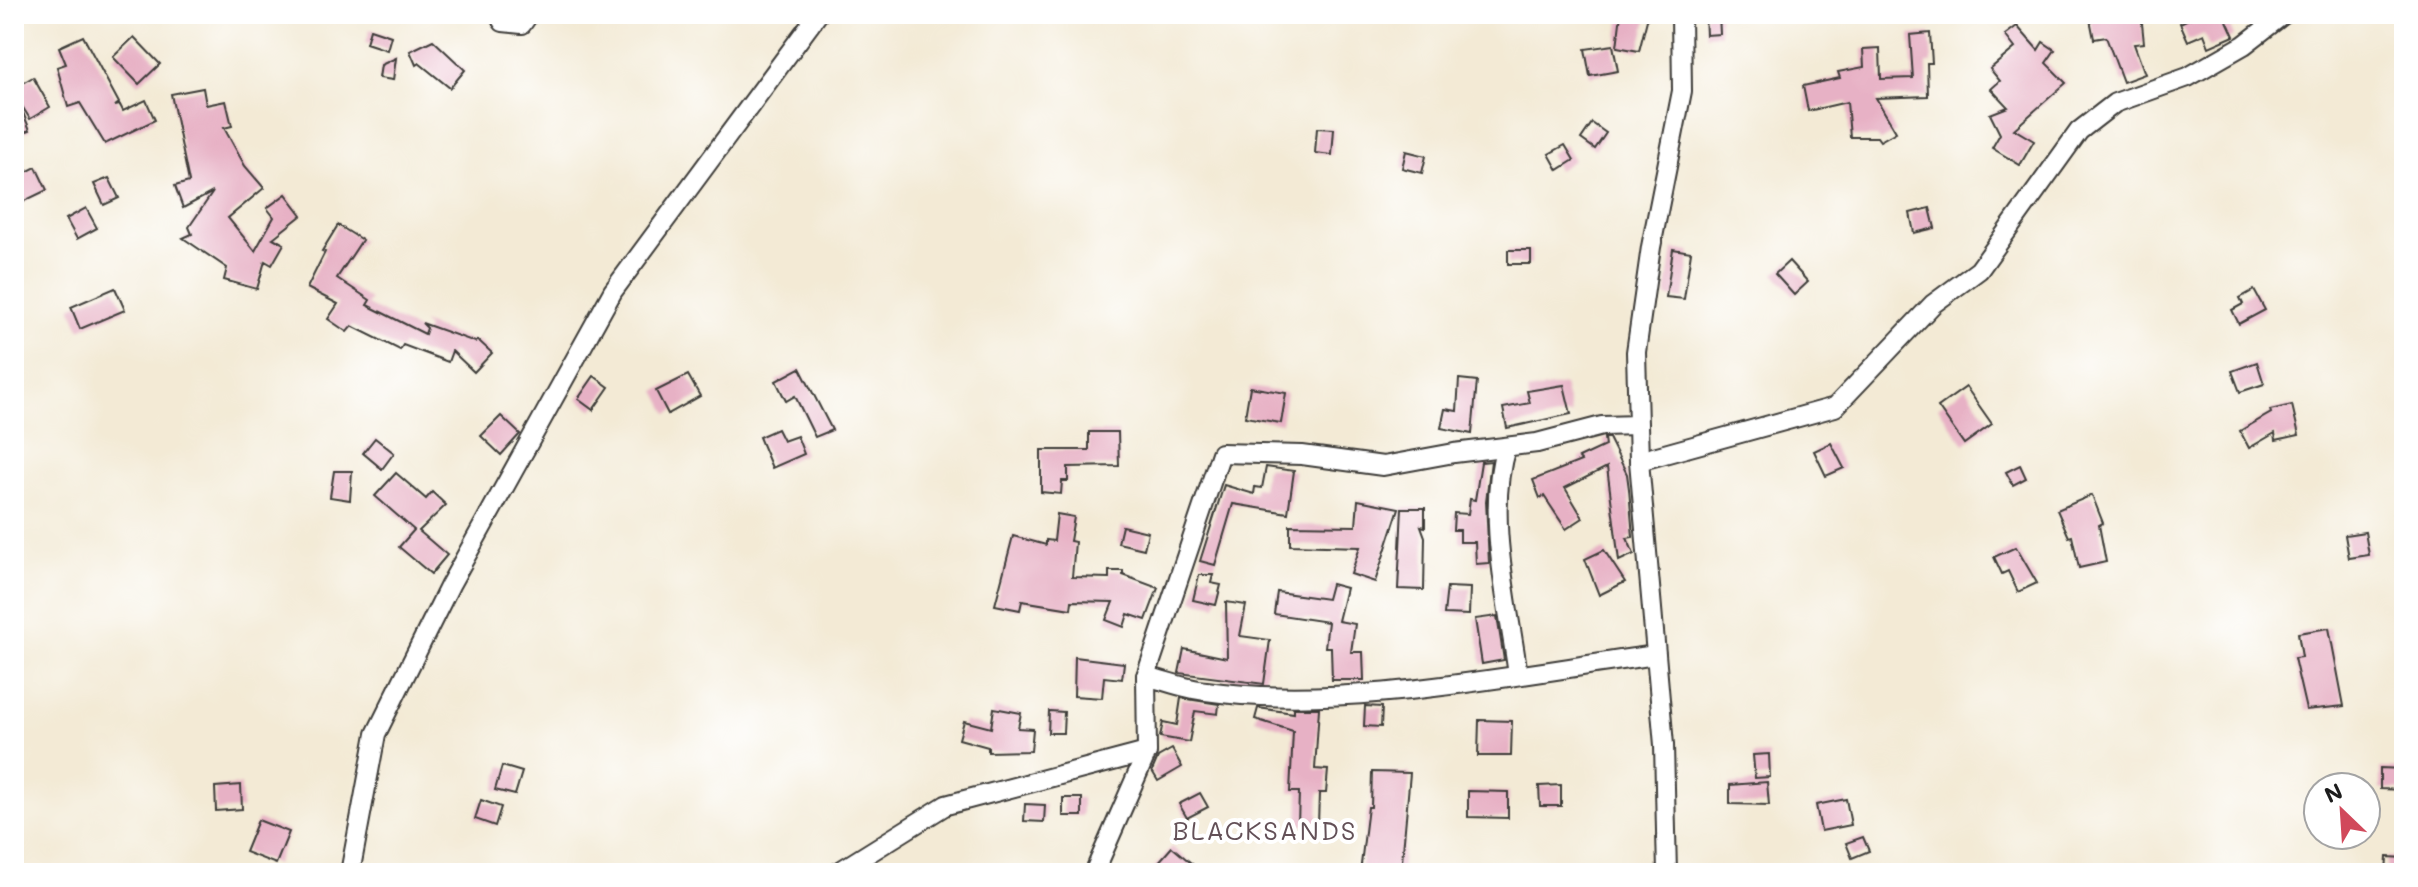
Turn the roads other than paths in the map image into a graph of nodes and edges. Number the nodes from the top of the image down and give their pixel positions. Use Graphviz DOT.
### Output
graph roads {
  1 [pos="498,14"];
  2 [pos="529,14"];
  3 [pos="818,14"];
  4 [pos="1681,14"];
  5 [pos="2284,14"];
  6 [pos="1638,425"];
  7 [pos="1506,447"];
  8 [pos="1639,461"];
  9 [pos="1656,655"];
  10 [pos="1518,675"];
  11 [pos="1146,676"];
  12 [pos="1147,752"];
  13 [pos="350,873"];
  14 [pos="837,873"];
  15 [pos="1094,873"];
  16 [pos="1667,873"];
  1 -- 2 [label="street"];
  3 -- 13 [label="street"];
  4 -- 6 [label="street"];
  5 -- 8 [label="street"];
  6 -- 7 [label="street"];
  6 -- 8 [label="street"];
  7 -- 10 [label="street"];
  7 -- 11 [label="street"];
  8 -- 9 [label="street"];
  9 -- 10 [label="street"];
  9 -- 16 [label="street"];
  10 -- 11 [label="street"];
  11 -- 12 [label="street"];
  12 -- 14 [label="street"];
  12 -- 15 [label="street"];
}
